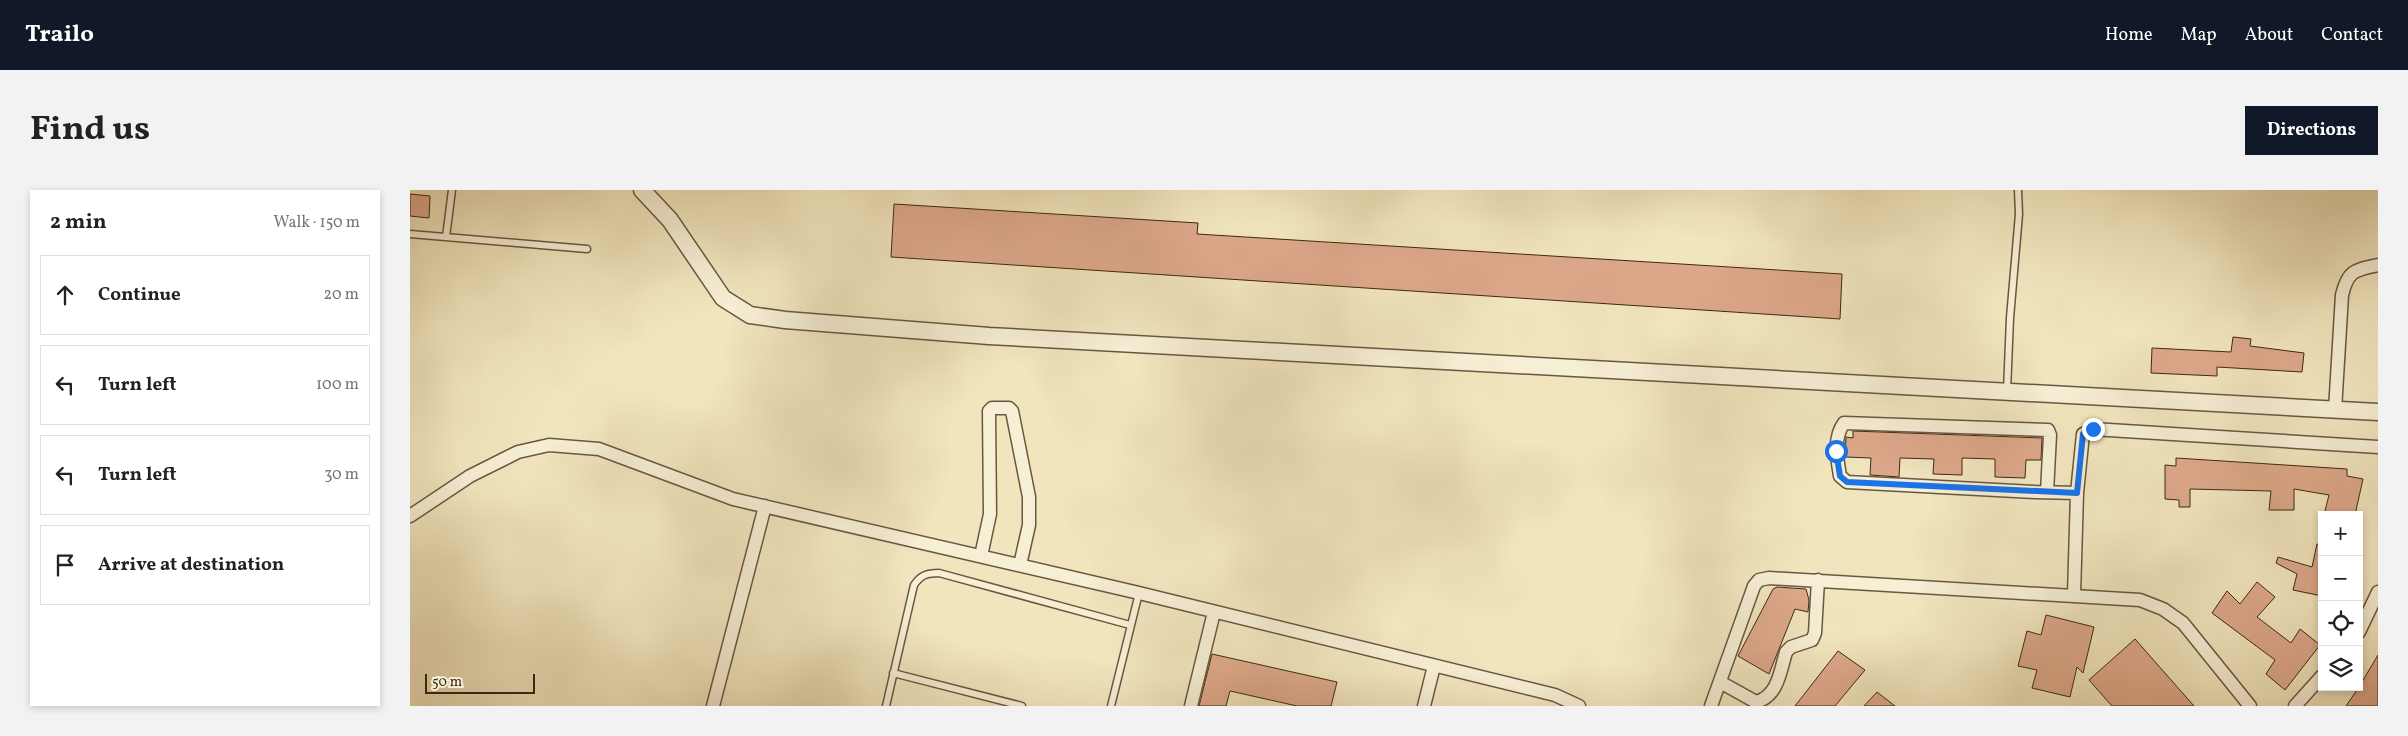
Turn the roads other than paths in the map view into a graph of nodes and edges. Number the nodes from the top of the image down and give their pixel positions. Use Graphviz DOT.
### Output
graph roads {
  1 [pos="452,190"];
  2 [pos="642,190"];
  3 [pos="2018,190"];
  4 [pos="410,234"];
  5 [pos="446,237"];
  6 [pos="587,249"];
  7 [pos="2378,265"];
  8 [pos="2007,392"];
  9 [pos="2336,410"];
  10 [pos="2378,412"];
  11 [pos="2378,447"];
  12 [pos="2046,492"];
  13 [pos="2077,493"];
  14 [pos="765,506"];
  15 [pos="410,516"];
  16 [pos="981,556"];
  17 [pos="1020,565"];
  18 [pos="1818,580"];
  19 [pos="2378,592"];
  20 [pos="1139,593"];
  21 [pos="2074,595"];
  22 [pos="1214,612"];
  23 [pos="2363,624"];
  24 [pos="1130,625"];
  25 [pos="1434,666"];
  26 [pos="893,673"];
  27 [pos="2318,680"];
  28 [pos="1720,682"];
  29 [pos="713,706"];
  30 [pos="886,706"];
  31 [pos="1022,706"];
  32 [pos="1111,706"];
  33 [pos="1191,706"];
  34 [pos="1424,706"];
  35 [pos="1579,706"];
  36 [pos="1711,706"];
  37 [pos="2250,706"];
  38 [pos="2295,706"];
  1 -- 5 [label="lane"];
  2 -- 8 [label="street"];
  3 -- 8 [label="lane"];
  4 -- 5 [label="lane"];
  5 -- 6 [label="lane"];
  7 -- 9 [label="street"];
  8 -- 9 [label="street"];
  9 -- 10 [label="street"];
  11 -- 13 [label="street"];
  12 -- 12 [label="street"];
  12 -- 13 [label="street"];
  13 -- 21 [label="street"];
  14 -- 15 [label="street"];
  14 -- 16 [label="street"];
  14 -- 29 [label="street"];
  16 -- 17 [label="street"];
  16 -- 17 [label="street"];
  17 -- 20 [label="street"];
  18 -- 21 [label="street"];
  18 -- 28 [label="street"];
  18 -- 28 [label="street"];
  19 -- 23 [label="street"];
  20 -- 22 [label="street"];
  20 -- 24 [label="lane"];
  21 -- 37 [label="street"];
  22 -- 25 [label="street"];
  22 -- 33 [label="street"];
  24 -- 26 [label="lane"];
  24 -- 32 [label="lane"];
  25 -- 34 [label="street"];
  25 -- 35 [label="street"];
  26 -- 30 [label="lane"];
  26 -- 31 [label="lane"];
  27 -- 38 [label="street"];
  28 -- 36 [label="street"];
}
